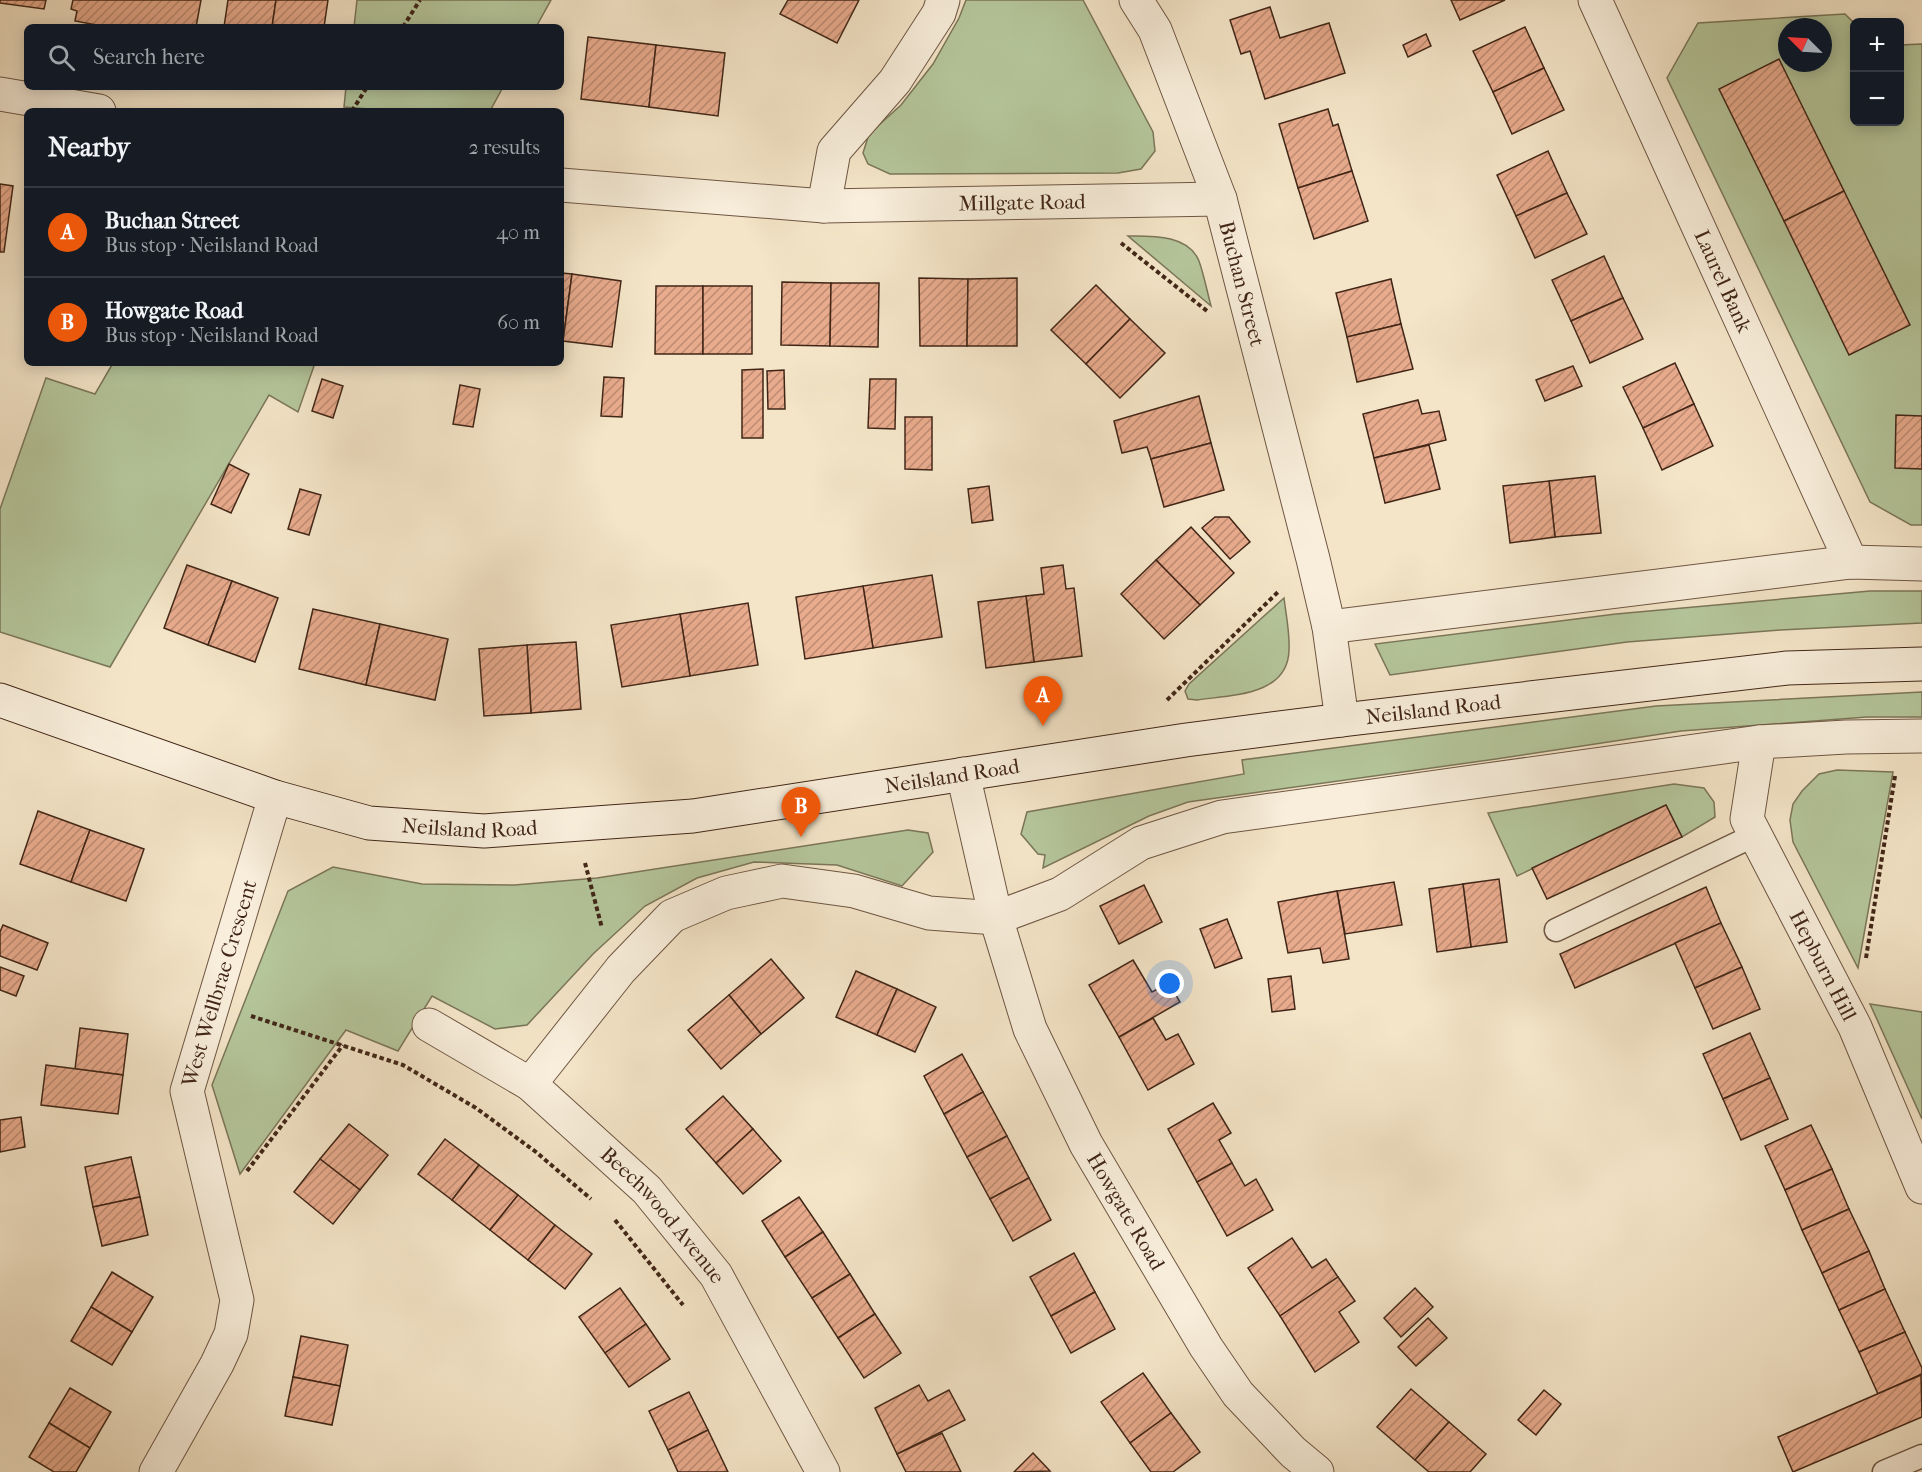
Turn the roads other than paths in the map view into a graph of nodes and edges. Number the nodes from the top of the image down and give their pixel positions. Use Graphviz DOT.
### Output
graph roads {
  1 [pos="943,0"];
  2 [pos="1136,0"];
  3 [pos="1595,0"];
  4 [pos="0,94"];
  5 [pos="82,108"];
  6 [pos="564,185"];
  7 [pos="1220,199"];
  8 [pos="824,206"];
  9 [pos="1851,562"];
  10 [pos="1922,564"];
  11 [pos="1329,627"];
  12 [pos="1922,664"];
  13 [pos="0,700"];
  14 [pos="1342,720"];
  15 [pos="1912,736"];
  16 [pos="1759,742"];
  17 [pos="963,774"];
  18 [pos="275,797"];
  19 [pos="1755,835"];
  20 [pos="996,918"];
  21 [pos="1556,930"];
  22 [pos="429,1025"];
  23 [pos="530,1084"];
  24 [pos="1922,1187"];
  25 [pos="1922,1456"];
  26 [pos="156,1472"];
  27 [pos="823,1472"];
  28 [pos="1317,1472"];
  29 [pos="1884,1472"];
  1 -- 8 [label="street"];
  2 -- 7 [label="street, Buchan Street"];
  3 -- 9 [label="street, Laurel Bank"];
  4 -- 5 [label="street"];
  6 -- 8 [label="street, Millgate Road"];
  7 -- 8 [label="street, Millgate Road"];
  7 -- 11 [label="street, Buchan Street"];
  9 -- 10 [label="street"];
  9 -- 11 [label="street"];
  11 -- 14 [label="street, Buchan Street"];
  12 -- 14 [label="street, Neilsland Road"];
  13 -- 18 [label="street, Neilsland Road"];
  14 -- 17 [label="street, Neilsland Road"];
  15 -- 16 [label="street"];
  16 -- 19 [label="street, Hepburn Hill"];
  16 -- 20 [label="street"];
  17 -- 18 [label="street, Neilsland Road"];
  17 -- 20 [label="street, Howgate Road"];
  18 -- 26 [label="street, West Wellbrae Crescent"];
  19 -- 21 [label="lane"];
  19 -- 24 [label="street, Hepburn Hill"];
  20 -- 23 [label="street"];
  20 -- 28 [label="street, Howgate Road"];
  22 -- 23 [label="street, Beechwood Avenue"];
  23 -- 27 [label="street, Beechwood Avenue"];
  25 -- 29 [label="lane"];
}
